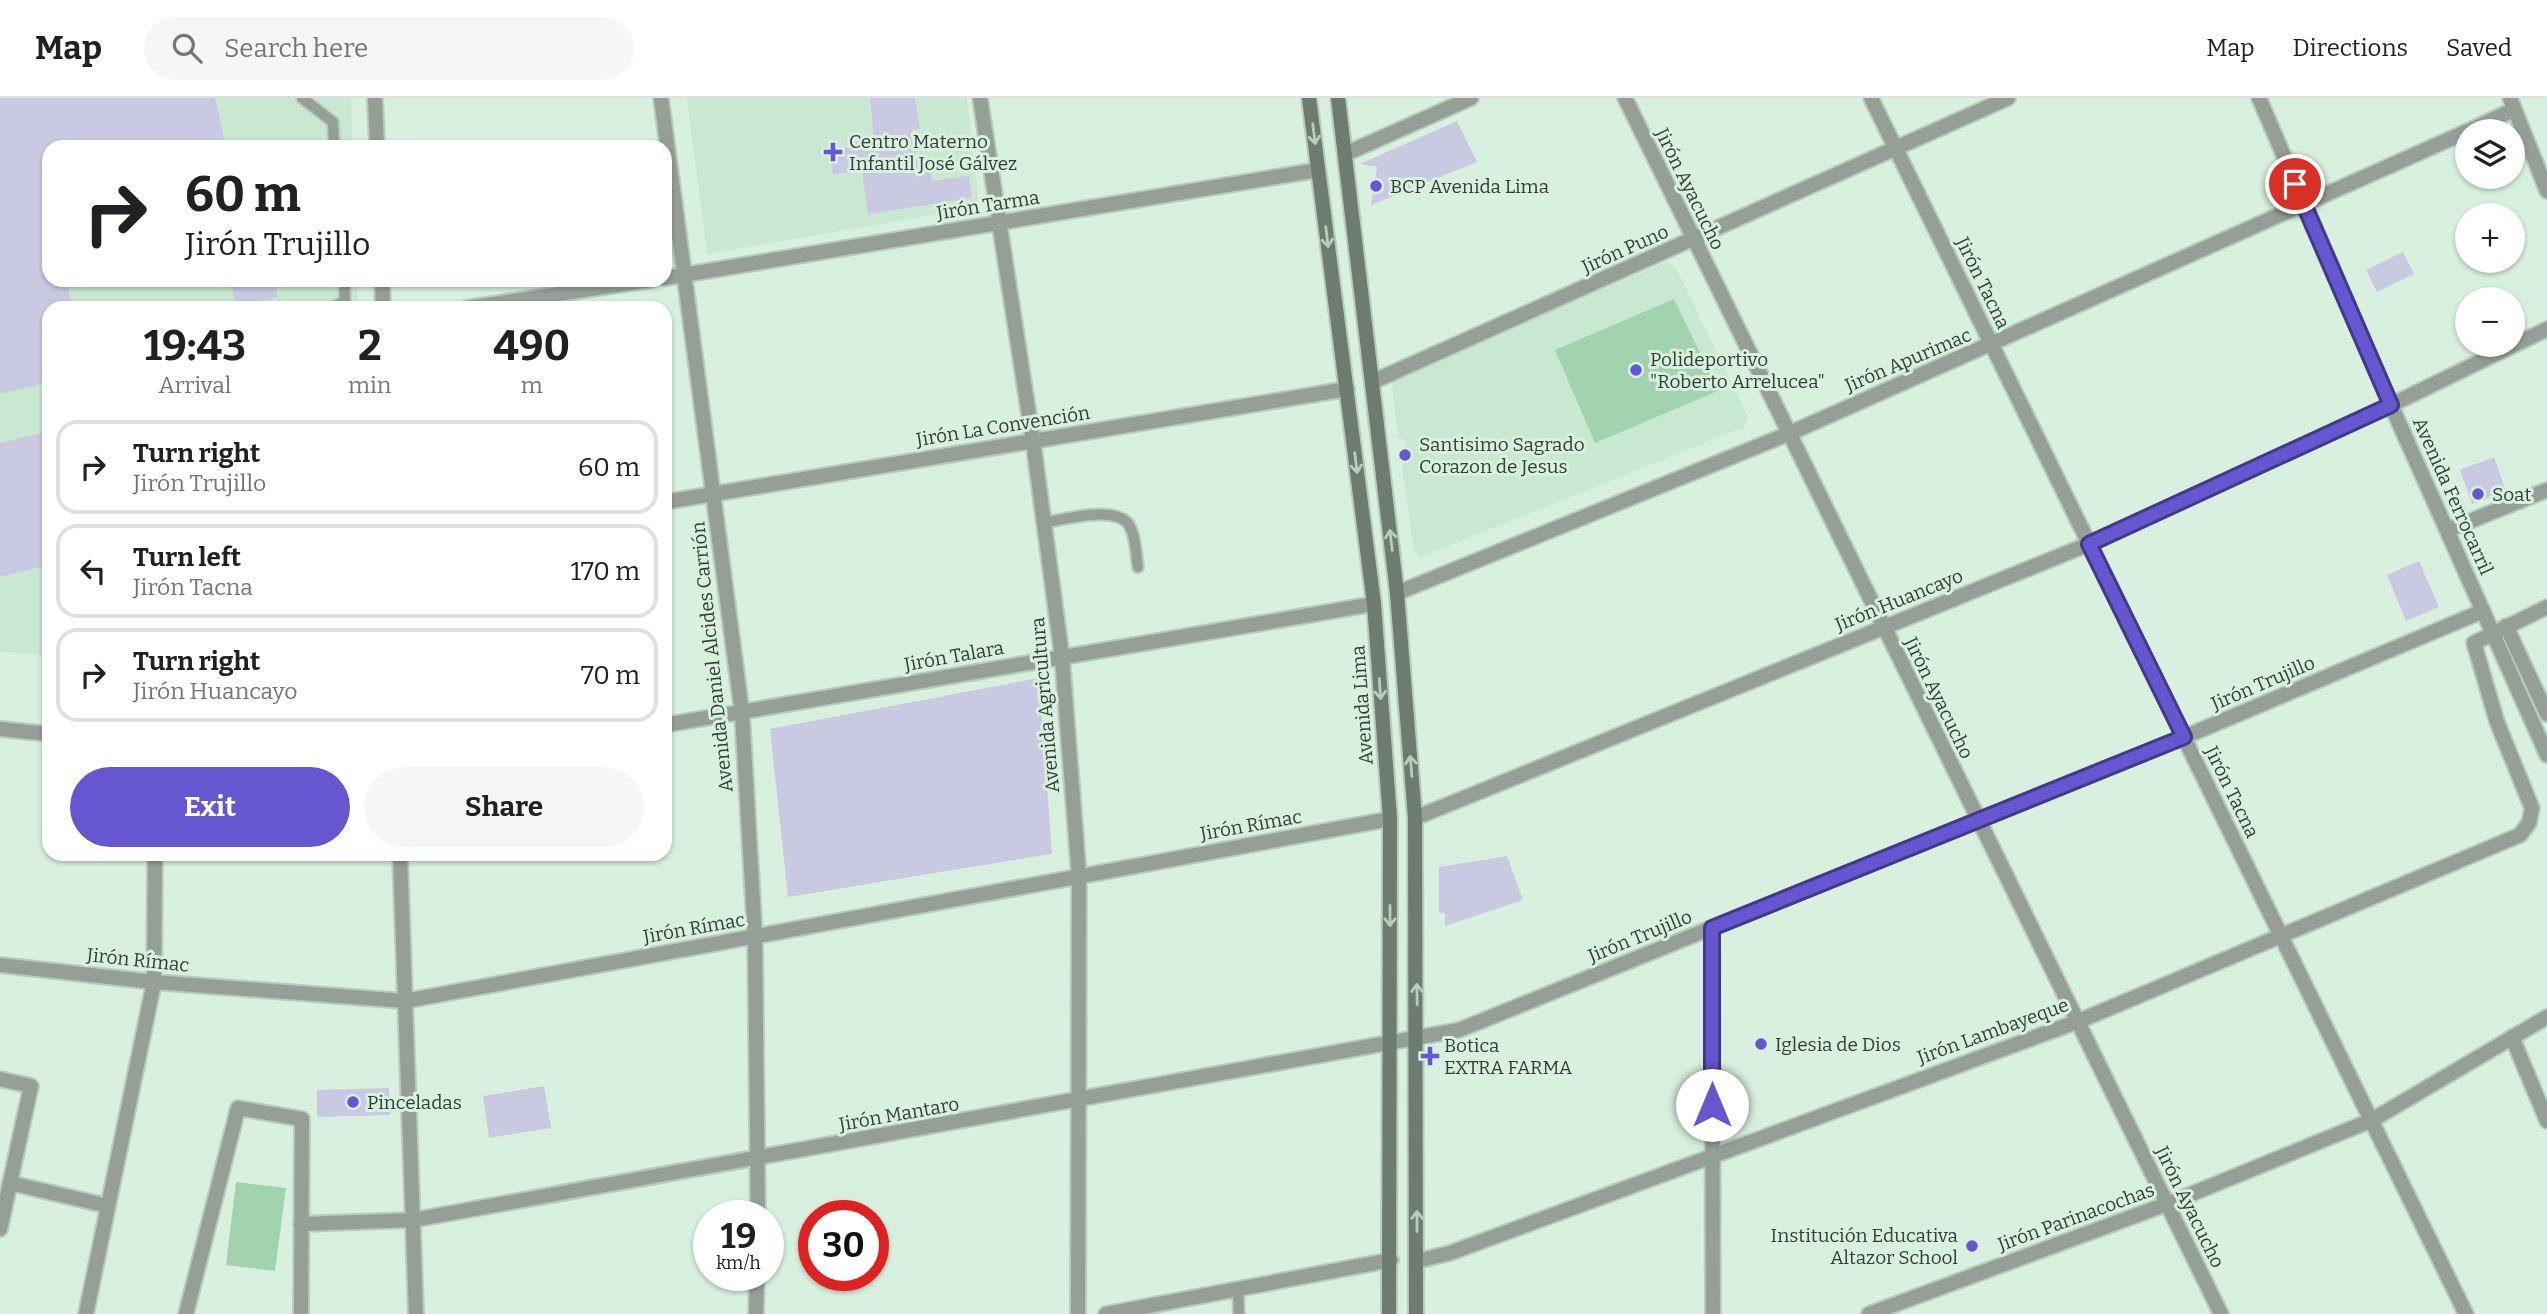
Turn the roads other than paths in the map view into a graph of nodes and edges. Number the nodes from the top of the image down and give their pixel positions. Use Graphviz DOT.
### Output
graph roads {
  1 [pos="302,98"];
  2 [pos="375,98"];
  3 [pos="661,98"];
  4 [pos="980,98"];
  5 [pos="1309,98"];
  6 [pos="1338,98"];
  7 [pos="1471,98"];
  8 [pos="1625,98"];
  9 [pos="1871,98"];
  10 [pos="2008,98"];
  11 [pos="2259,98"];
  12 [pos="2512,104"];
  13 [pos="2488,119"];
  14 [pos="2455,137"];
  15 [pos="334,140"];
  16 [pos="377,140"];
  17 [pos="667,140"];
  18 [pos="1896,148"];
  19 [pos="1345,154"];
  20 [pos="1318,170"];
  21 [pos="672,172"];
  22 [pos="2547,191"];
  23 [pos="2304,206"];
  24 [pos="999,223"];
  25 [pos="1693,240"];
  26 [pos="687,274"];
  27 [pos="672,277"];
  28 [pos="604,287"];
  29 [pos="513,301"];
  30 [pos="2547,329"];
  31 [pos="1992,345"];
  32 [pos="1372,382"];
  33 [pos="1346,389"];
  34 [pos="2391,405"];
  35 [pos="1787,434"];
  36 [pos="1033,441"];
  37 [pos="2547,490"];
  38 [pos="714,494"];
  39 [pos="672,501"];
  40 [pos="1044,523"];
  41 [pos="2448,530"];
  42 [pos="2089,544"];
  43 [pos="1138,567"];
  44 [pos="1397,593"];
  45 [pos="1374,604"];
  46 [pos="2547,607"];
  47 [pos="2483,611"];
  48 [pos="2506,626"];
  49 [pos="1883,628"];
  50 [pos="2492,632"];
  51 [pos="1062,657"];
  52 [pos="742,713"];
  53 [pos="2547,714"];
  54 [pos="672,725"];
  55 [pos="0,729"];
  56 [pos="42,733"];
  57 [pos="2184,737"];
  58 [pos="2547,755"];
  59 [pos="1415,818"];
  60 [pos="1390,819"];
  61 [pos="1979,820"];
  62 [pos="155,861"];
  63 [pos="400,861"];
  64 [pos="1079,876"];
  65 [pos="1712,928"];
  66 [pos="755,937"];
  67 [pos="2282,937"];
  68 [pos="0,965"];
  69 [pos="154,982"];
  70 [pos="405,1001"];
  71 [pos="2547,1017"];
  72 [pos="2079,1021"];
  73 [pos="2512,1037"];
  74 [pos="1417,1039"];
  75 [pos="1391,1043"];
  76 [pos="0,1079"];
  77 [pos="1079,1100"];
  78 [pos="2372,1120"];
  79 [pos="2547,1121"];
  80 [pos="1711,1155"];
  81 [pos="759,1159"];
  82 [pos="10,1183"];
  83 [pos="758,1200"];
  84 [pos="2167,1204"];
  85 [pos="107,1206"];
  86 [pos="413,1220"];
  87 [pos="301,1224"];
  88 [pos="0,1229"];
  89 [pos="1391,1260"];
  90 [pos="1417,1261"];
  91 [pos="1238,1290"];
  92 [pos="757,1291"];
  93 [pos="86,1314"];
  94 [pos="186,1314"];
  95 [pos="301,1314"];
  96 [pos="416,1314"];
  97 [pos="756,1314"];
  98 [pos="1078,1314"];
  99 [pos="1106,1314"];
  100 [pos="1239,1314"];
  101 [pos="1389,1314"];
  102 [pos="1416,1314"];
  103 [pos="1713,1314"];
  104 [pos="1869,1314"];
  105 [pos="2221,1314"];
  106 [pos="2466,1314"];
  1 -- 15 [label="lane"];
  2 -- 16 [label="street"];
  3 -- 17 [label="street, Avenida Daniel Alcides Carrión"];
  4 -- 24 [label="street, Avenida Agricultura"];
  5 -- 20 [label="main road, Avenida Lima, one-way"];
  6 -- 19 [label="main road"];
  7 -- 19 [label="street"];
  8 -- 25 [label="street, Jirón Ayacucho"];
  9 -- 18 [label="street, Jirón Tacna"];
  10 -- 18 [label="street, Jirón Puno"];
  11 -- 23 [label="street, Avenida Ferrocarril"];
  12 -- 13 [label="street, Jirón Apurimac"];
  12 -- 22 [label="street"];
  14 -- 23 [label="street, Jirón Apurimac"];
  18 -- 25 [label="street, Jirón Puno"];
  18 -- 31 [label="street, Jirón Tacna"];
  19 -- 32 [label="main road"];
  20 -- 24 [label="street, Jirón Tarma"];
  20 -- 33 [label="main road, Avenida Lima, one-way"];
  21 -- 26 [label="street, Avenida Daniel Alcides Carrión"];
  23 -- 31 [label="street, Jirón Apurimac"];
  23 -- 34 [label="street, Avenida Ferrocarril"];
  24 -- 26 [label="street, Jirón Tarma"];
  24 -- 36 [label="street, Avenida Agricultura"];
  25 -- 32 [label="street, Jirón Puno"];
  25 -- 35 [label="street, Jirón Ayacucho"];
  26 -- 27 [label="street, Jirón Tarma"];
  26 -- 38 [label="street, Avenida Daniel Alcides Carrión"];
  28 -- 29 [label="street"];
  30 -- 34 [label="street, Jirón Huancayo"];
  31 -- 35 [label="street, Jirón Apurimac"];
  31 -- 42 [label="street, Jirón Tacna"];
  44 -- 32 [label="main road, one-way"];
  33 -- 36 [label="street, Jirón La Convención"];
  33 -- 45 [label="main road, Avenida Lima, one-way"];
  34 -- 41 [label="street, Avenida Ferrocarril"];
  34 -- 42 [label="street, Jirón Huancayo"];
  35 -- 44 [label="street, Jirón Apurimac"];
  35 -- 49 [label="street, Jirón Ayacucho"];
  36 -- 38 [label="street, Jirón La Convención"];
  36 -- 40 [label="street, Avenida Agricultura"];
  37 -- 41 [label="street"];
  38 -- 39 [label="street, Jirón La Convención"];
  38 -- 52 [label="street, Avenida Daniel Alcides Carrión"];
  40 -- 43 [label="lane"];
  40 -- 51 [label="street, Avenida Agricultura"];
  41 -- 47 [label="street, Avenida Ferrocarril"];
  42 -- 49 [label="street, Jirón Huancayo"];
  42 -- 57 [label="street, Jirón Tacna"];
  59 -- 44 [label="main road, one-way"];
  45 -- 51 [label="street, Jirón Talara"];
  45 -- 60 [label="main road, Avenida Lima, one-way"];
  46 -- 48 [label="street"];
  47 -- 50 [label="street, Avenida Ferrocarril"];
  47 -- 57 [label="street, Jirón Trujillo"];
  48 -- 50 [label="street"];
  48 -- 53 [label="street"];
  49 -- 59 [label="street, Jirón Huancayo"];
  49 -- 61 [label="street, Jirón Ayacucho"];
  50 -- 58 [label="street, Avenida Ferrocarril"];
  50 -- 67 [label="street, Jirón Lambayeque"];
  51 -- 52 [label="street, Jirón Talara"];
  51 -- 64 [label="street, Avenida Agricultura"];
  52 -- 54 [label="street, Jirón Talara"];
  52 -- 66 [label="street, Avenida Daniel Alcides Carrión"];
  55 -- 56 [label="street"];
  57 -- 61 [label="street, Jirón Trujillo"];
  57 -- 67 [label="street, Jirón Tacna"];
  74 -- 59 [label="main road, one-way"];
  60 -- 64 [label="street, Jirón Rímac"];
  60 -- 75 [label="main road, Avenida Lima, one-way"];
  61 -- 65 [label="street, Jirón Trujillo"];
  61 -- 72 [label="street, Jirón Ayacucho"];
  62 -- 69 [label="street"];
  63 -- 70 [label="street"];
  64 -- 66 [label="street, Jirón Rímac"];
  64 -- 77 [label="street, Avenida Agricultura"];
  65 -- 74 [label="street, Jirón Trujillo"];
  65 -- 80 [label="street"];
  66 -- 70 [label="street, Jirón Rímac"];
  66 -- 81 [label="street, Avenida Daniel Alcides Carrión"];
  67 -- 72 [label="street, Jirón Lambayeque"];
  67 -- 78 [label="street, Jirón Tacna"];
  68 -- 69 [label="street, Jirón Rímac"];
  69 -- 70 [label="street, Jirón Rímac"];
  69 -- 85 [label="street"];
  70 -- 86 [label="street"];
  71 -- 73 [label="street, Jirón Parinacochas"];
  72 -- 80 [label="street, Jirón Lambayeque"];
  72 -- 84 [label="street, Jirón Ayacucho"];
  73 -- 78 [label="street, Jirón Parinacochas"];
  73 -- 79 [label="street"];
  74 -- 75 [label="street, Jirón Trujillo"];
  90 -- 74 [label="main road, one-way"];
  75 -- 77 [label="street, Jirón Mantaro"];
  75 -- 89 [label="main road, Avenida Lima"];
  76 -- 82 [label="street"];
  77 -- 81 [label="street, Jirón Mantaro"];
  77 -- 98 [label="street, Avenida Agricultura"];
  78 -- 84 [label="street, Jirón Parinacochas"];
  78 -- 106 [label="street, Jirón Tacna"];
  80 -- 90 [label="street, Jirón Lambayeque"];
  80 -- 103 [label="street"];
  81 -- 83 [label="street, Avenida Daniel Alcides Carrión"];
  81 -- 86 [label="street, Jirón Mantaro"];
  82 -- 85 [label="street"];
  82 -- 88 [label="street"];
  84 -- 104 [label="street, Jirón Parinacochas"];
  84 -- 105 [label="street, Jirón Ayacucho"];
  85 -- 93 [label="street"];
  86 -- 87 [label="street, Jirón Mantaro"];
  86 -- 96 [label="street"];
  87 -- 94 [label="street"];
  87 -- 95 [label="street"];
  89 -- 91 [label="street"];
  89 -- 101 [label="main road, Avenida Lima"];
  90 -- 102 [label="main road"];
  91 -- 99 [label="street"];
  91 -- 100 [label="lane"];
  92 -- 97 [label="street"];
}
